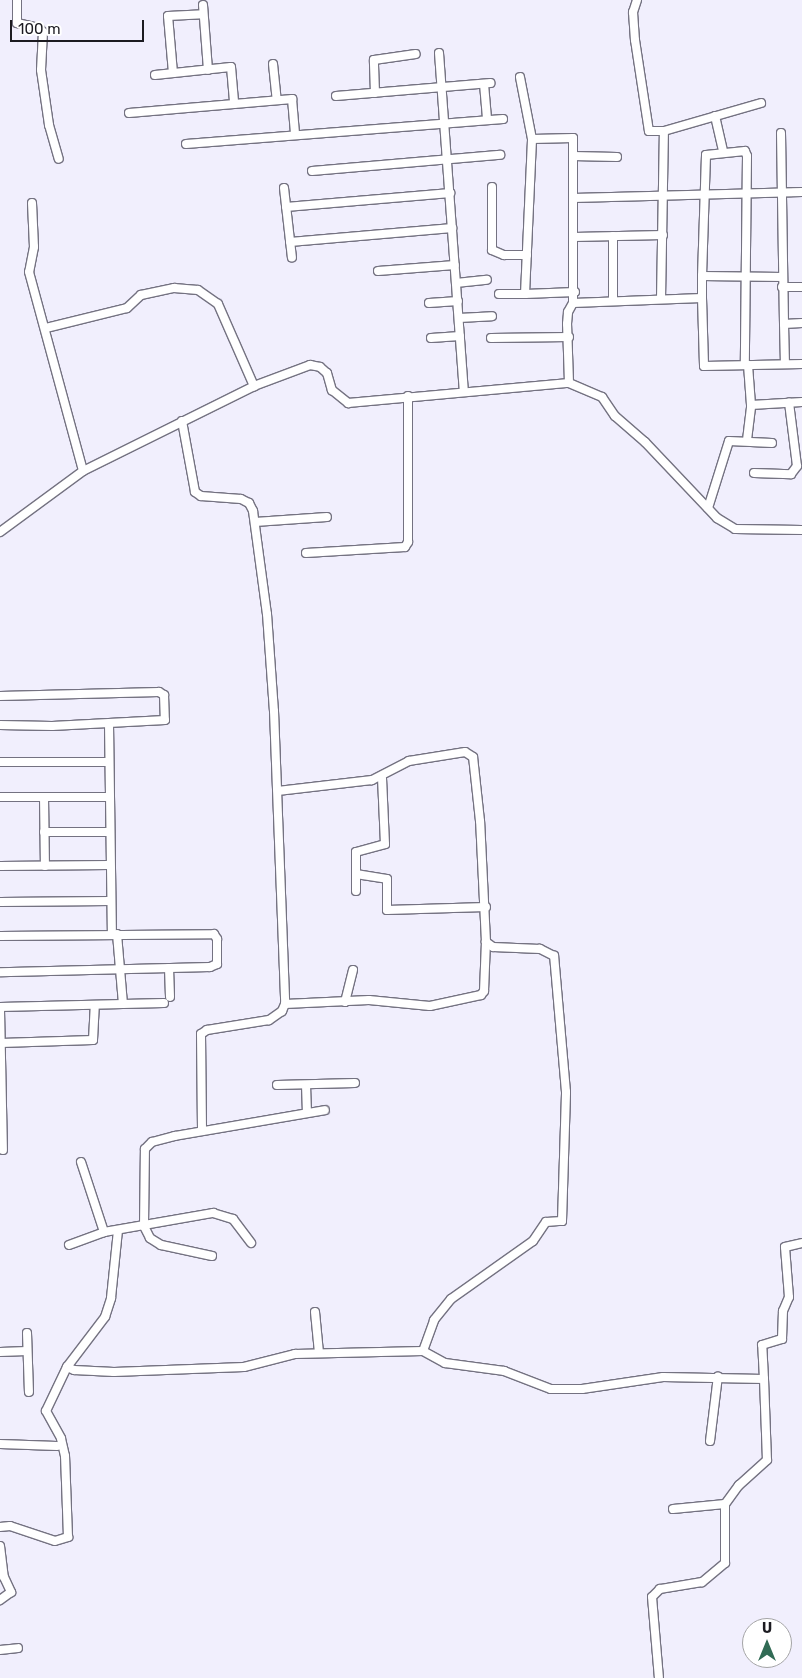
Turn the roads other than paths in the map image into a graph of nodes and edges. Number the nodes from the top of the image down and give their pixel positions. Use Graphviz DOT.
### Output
graph roads {
  1 [pos="17,0"];
  2 [pos="637,0"];
  3 [pos="203,4"];
  4 [pos="203,14"];
  5 [pos="439,53"];
  6 [pos="416,54"];
  7 [pos="273,64"];
  8 [pos="208,70"];
  9 [pos="173,73"];
  10 [pos="155,75"];
  11 [pos="520,77"];
  12 [pos="442,87"];
  13 [pos="375,93"];
  14 [pos="336,96"];
  15 [pos="277,100"];
  16 [pos="760,103"];
  17 [pos="234,104"];
  18 [pos="129,113"];
  19 [pos="715,116"];
  20 [pos="503,119"];
  21 [pos="487,120"];
  22 [pos="444,123"];
  23 [pos="664,131"];
  24 [pos="781,133"];
  25 [pos="295,135"];
  26 [pos="532,139"];
  27 [pos="186,144"];
  28 [pos="723,152"];
  29 [pos="500,155"];
  30 [pos="573,156"];
  31 [pos="617,157"];
  32 [pos="59,159"];
  33 [pos="447,160"];
  34 [pos="312,171"];
  35 [pos="492,187"];
  36 [pos="284,188"];
  37 [pos="802,192"];
  38 [pos="450,193"];
  39 [pos="782,193"];
  40 [pos="746,194"];
  41 [pos="705,195"];
  42 [pos="664,196"];
  43 [pos="573,198"];
  44 [pos="32,203"];
  45 [pos="286,207"];
  46 [pos="452,228"];
  47 [pos="663,235"];
  48 [pos="613,236"];
  49 [pos="574,237"];
  50 [pos="290,242"];
  51 [pos="527,255"];
  52 [pos="292,258"];
  53 [pos="455,265"];
  54 [pos="378,271"];
  55 [pos="702,276"];
  56 [pos="783,277"];
  57 [pos="744,278"];
  58 [pos="487,280"];
  59 [pos="456,283"];
  60 [pos="782,287"];
  61 [pos="802,287"];
  62 [pos="575,292"];
  63 [pos="499,294"];
  64 [pos="525,294"];
  65 [pos="702,298"];
  66 [pos="661,299"];
  67 [pos="458,301"];
  68 [pos="613,301"];
  69 [pos="429,303"];
  70 [pos="573,304"];
  71 [pos="492,316"];
  72 [pos="459,318"];
  73 [pos="802,323"];
  74 [pos="784,324"];
  75 [pos="46,328"];
  76 [pos="460,336"];
  77 [pos="431,338"];
  78 [pos="492,338"];
  79 [pos="569,338"];
  80 [pos="747,364"];
  81 [pos="784,364"];
  82 [pos="802,364"];
  83 [pos="569,383"];
  84 [pos="254,386"];
  85 [pos="464,391"];
  86 [pos="408,396"];
  87 [pos="802,402"];
  88 [pos="789,403"];
  89 [pos="751,405"];
  90 [pos="182,422"];
  91 [pos="748,440"];
  92 [pos="772,443"];
  93 [pos="83,471"];
  94 [pos="754,473"];
  95 [pos="708,508"];
  96 [pos="327,517"];
  97 [pos="255,522"];
  98 [pos="0,529"];
  99 [pos="802,530"];
  100 [pos="306,553"];
  101 [pos="0,696"];
  102 [pos="0,724"];
  103 [pos="109,724"];
  104 [pos="0,762"];
  105 [pos="109,762"];
  106 [pos="382,778"];
  107 [pos="278,791"];
  108 [pos="0,797"];
  109 [pos="44,797"];
  110 [pos="109,797"];
  111 [pos="44,832"];
  112 [pos="109,832"];
  113 [pos="109,865"];
  114 [pos="0,866"];
  115 [pos="45,866"];
  116 [pos="356,874"];
  117 [pos="356,891"];
  118 [pos="110,901"];
  119 [pos="0,902"];
  120 [pos="486,907"];
  121 [pos="114,934"];
  122 [pos="0,936"];
  123 [pos="486,942"];
  124 [pos="169,968"];
  125 [pos="119,969"];
  126 [pos="353,970"];
  127 [pos="0,972"];
  128 [pos="345,1002"];
  129 [pos="123,1004"];
  130 [pos="284,1004"];
  131 [pos="95,1005"];
  132 [pos="0,1009"];
  133 [pos="1,1043"];
  134 [pos="355,1083"];
  135 [pos="306,1085"];
  136 [pos="277,1086"];
  137 [pos="325,1110"];
  138 [pos="308,1112"];
  139 [pos="1,1115"];
  140 [pos="202,1131"];
  141 [pos="4,1150"];
  142 [pos="81,1162"];
  143 [pos="144,1226"];
  144 [pos="118,1230"];
  145 [pos="104,1232"];
  146 [pos="252,1243"];
  147 [pos="802,1243"];
  148 [pos="69,1245"];
  149 [pos="212,1256"];
  150 [pos="315,1312"];
  151 [pos="27,1333"];
  152 [pos="27,1351"];
  153 [pos="423,1351"];
  154 [pos="0,1352"];
  155 [pos="319,1353"];
  156 [pos="67,1367"];
  157 [pos="718,1376"];
  158 [pos="764,1379"];
  159 [pos="29,1392"];
  160 [pos="710,1441"];
  161 [pos="0,1444"];
  162 [pos="57,1446"];
  163 [pos="725,1504"];
  164 [pos="673,1508"];
  165 [pos="0,1527"];
  166 [pos="0,1546"];
  167 [pos="0,1600"];
  168 [pos="18,1648"];
  169 [pos="0,1650"];
  170 [pos="660,1678"];
  1 -- 32 [label="street"];
  2 -- 23 [label="street"];
  3 -- 4 [label="street"];
  4 -- 8 [label="street"];
  4 -- 9 [label="street"];
  5 -- 12 [label="street"];
  6 -- 13 [label="street"];
  7 -- 15 [label="street"];
  8 -- 9 [label="street"];
  8 -- 17 [label="street"];
  9 -- 10 [label="street"];
  11 -- 26 [label="street"];
  12 -- 13 [label="street"];
  12 -- 21 [label="street"];
  12 -- 22 [label="street"];
  13 -- 14 [label="street"];
  15 -- 17 [label="street"];
  15 -- 25 [label="street"];
  16 -- 19 [label="street"];
  17 -- 18 [label="street"];
  19 -- 23 [label="street"];
  19 -- 28 [label="street"];
  20 -- 21 [label="street"];
  21 -- 22 [label="street"];
  22 -- 25 [label="street"];
  22 -- 33 [label="street"];
  23 -- 42 [label="street"];
  24 -- 39 [label="street"];
  25 -- 27 [label="street"];
  26 -- 30 [label="street"];
  26 -- 51 [label="street"];
  28 -- 40 [label="street"];
  28 -- 41 [label="street"];
  29 -- 33 [label="street"];
  30 -- 31 [label="street"];
  30 -- 43 [label="street"];
  33 -- 34 [label="street"];
  33 -- 38 [label="street"];
  35 -- 51 [label="street"];
  36 -- 45 [label="street"];
  37 -- 39 [label="street"];
  38 -- 45 [label="street"];
  38 -- 46 [label="street"];
  39 -- 40 [label="street"];
  39 -- 56 [label="street"];
  40 -- 41 [label="street"];
  40 -- 57 [label="street"];
  41 -- 42 [label="street"];
  41 -- 55 [label="street"];
  42 -- 43 [label="street"];
  42 -- 47 [label="street"];
  43 -- 49 [label="street"];
  44 -- 75 [label="street"];
  45 -- 50 [label="street"];
  46 -- 50 [label="street"];
  46 -- 53 [label="street"];
  47 -- 48 [label="street"];
  47 -- 66 [label="street"];
  48 -- 49 [label="street"];
  48 -- 68 [label="street"];
  49 -- 62 [label="street"];
  50 -- 52 [label="street"];
  51 -- 64 [label="street"];
  53 -- 54 [label="street"];
  53 -- 59 [label="street"];
  55 -- 57 [label="street"];
  55 -- 65 [label="street"];
  56 -- 57 [label="street"];
  56 -- 60 [label="street"];
  57 -- 80 [label="street"];
  58 -- 59 [label="street"];
  59 -- 67 [label="street"];
  60 -- 61 [label="street"];
  60 -- 74 [label="street"];
  62 -- 64 [label="street"];
  62 -- 70 [label="street"];
  63 -- 64 [label="street"];
  65 -- 66 [label="street"];
  65 -- 80 [label="street"];
  66 -- 68 [label="street"];
  67 -- 69 [label="street"];
  67 -- 72 [label="street"];
  68 -- 70 [label="street"];
  70 -- 79 [label="street"];
  71 -- 72 [label="street"];
  72 -- 76 [label="street"];
  73 -- 74 [label="street"];
  74 -- 81 [label="street"];
  75 -- 84 [label="street"];
  75 -- 93 [label="street"];
  76 -- 77 [label="street"];
  76 -- 85 [label="street"];
  78 -- 79 [label="street"];
  79 -- 83 [label="street"];
  80 -- 81 [label="street"];
  80 -- 89 [label="street"];
  81 -- 82 [label="street"];
  83 -- 85 [label="street"];
  83 -- 95 [label="street"];
  84 -- 86 [label="street"];
  84 -- 90 [label="street"];
  85 -- 86 [label="street"];
  86 -- 100 [label="street"];
  87 -- 88 [label="street"];
  88 -- 89 [label="street"];
  88 -- 94 [label="street"];
  89 -- 91 [label="street"];
  90 -- 93 [label="street"];
  90 -- 97 [label="street"];
  91 -- 92 [label="street"];
  91 -- 95 [label="street"];
  93 -- 98 [label="street"];
  95 -- 99 [label="street"];
  96 -- 97 [label="street"];
  97 -- 107 [label="street"];
  101 -- 103 [label="street"];
  102 -- 103 [label="street"];
  103 -- 105 [label="street"];
  104 -- 105 [label="street"];
  105 -- 110 [label="street"];
  106 -- 107 [label="street"];
  106 -- 116 [label="street"];
  106 -- 120 [label="street"];
  107 -- 130 [label="street"];
  108 -- 109 [label="street"];
  109 -- 110 [label="street"];
  109 -- 111 [label="street"];
  110 -- 112 [label="street"];
  111 -- 112 [label="street"];
  111 -- 115 [label="street"];
  112 -- 113 [label="street"];
  113 -- 115 [label="street"];
  113 -- 118 [label="street"];
  114 -- 115 [label="street"];
  116 -- 117 [label="street"];
  116 -- 120 [label="street"];
  118 -- 119 [label="street"];
  118 -- 121 [label="street"];
  120 -- 123 [label="street"];
  121 -- 122 [label="street"];
  121 -- 124 [label="street"];
  121 -- 125 [label="street"];
  123 -- 128 [label="street"];
  123 -- 153 [label="street"];
  124 -- 125 [label="street"];
  124 -- 129 [label="street"];
  125 -- 127 [label="street"];
  125 -- 129 [label="street"];
  126 -- 128 [label="street"];
  128 -- 130 [label="street"];
  129 -- 131 [label="street"];
  130 -- 140 [label="street"];
  131 -- 132 [label="street"];
  131 -- 133 [label="street"];
  132 -- 133 [label="street"];
  133 -- 139 [label="street"];
  134 -- 135 [label="street"];
  135 -- 136 [label="street"];
  135 -- 138 [label="street"];
  137 -- 138 [label="street"];
  138 -- 140 [label="street"];
  139 -- 141 [label="street"];
  140 -- 143 [label="street"];
  142 -- 145 [label="street"];
  143 -- 144 [label="street"];
  143 -- 146 [label="street"];
  143 -- 149 [label="street"];
  144 -- 145 [label="street"];
  144 -- 156 [label="street"];
  145 -- 148 [label="street"];
  147 -- 158 [label="street"];
  150 -- 155 [label="street"];
  151 -- 152 [label="street"];
  152 -- 154 [label="street"];
  152 -- 159 [label="street"];
  153 -- 155 [label="street"];
  153 -- 157 [label="street"];
  155 -- 156 [label="street"];
  156 -- 165 [label="street"];
  157 -- 158 [label="street"];
  157 -- 160 [label="street"];
  158 -- 163 [label="street"];
  161 -- 162 [label="street"];
  163 -- 164 [label="street"];
  163 -- 170 [label="street"];
  166 -- 167 [label="street"];
  168 -- 169 [label="street"];
}
